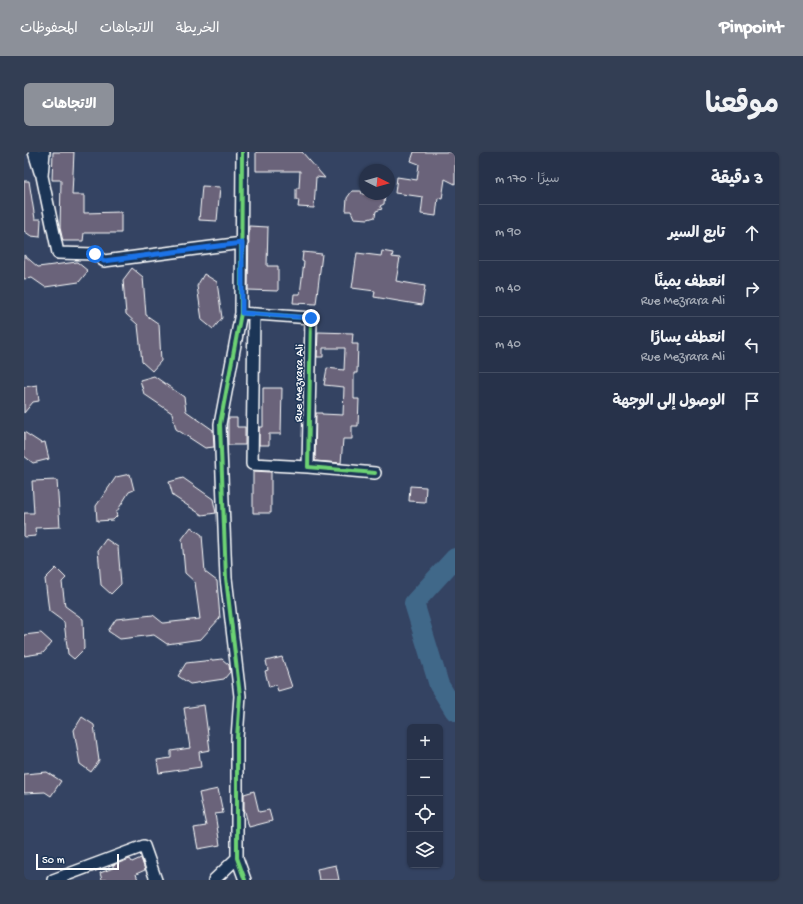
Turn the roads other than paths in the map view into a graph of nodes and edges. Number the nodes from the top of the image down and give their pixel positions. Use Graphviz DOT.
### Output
graph roads {
  1 [pos="34,152"];
  2 [pos="44,152"];
  3 [pos="242,152"];
  4 [pos="42,176"];
  5 [pos="242,243"];
  6 [pos="242,313"];
  7 [pos="254,314"];
  8 [pos="308,467"];
  9 [pos="375,473"];
  10 [pos="237,858"];
  11 [pos="82,875"];
  12 [pos="53,880"];
  13 [pos="156,880"];
  14 [pos="214,880"];
  15 [pos="245,880"];
  1 -- 4 [label="street"];
  2 -- 4 [label="street"];
  3 -- 5 [label="street"];
  4 -- 5 [label="street"];
  5 -- 6 [label="street"];
  6 -- 7 [label="street, Rue Mezrara Ali"];
  6 -- 10 [label="street"];
  7 -- 8 [label="street"];
  7 -- 8 [label="street, Rue Mezrara Ali"];
  8 -- 9 [label="street"];
  10 -- 14 [label="street"];
  10 -- 15 [label="street"];
  11 -- 12 [label="street"];
  11 -- 13 [label="street"];
}
